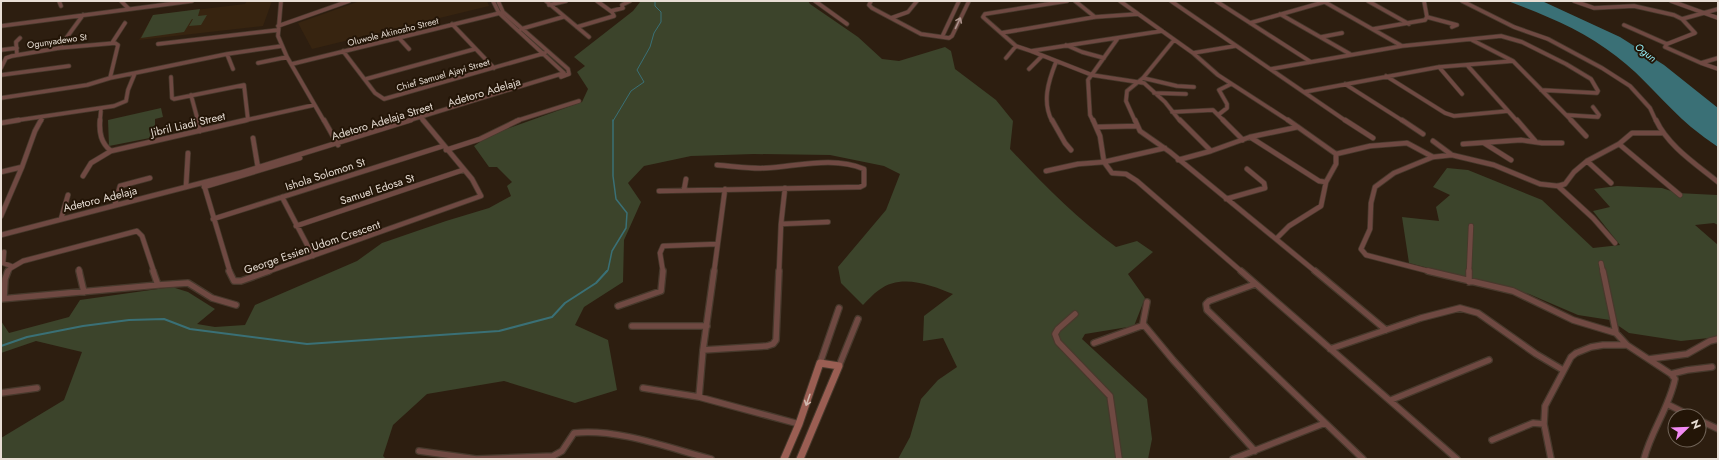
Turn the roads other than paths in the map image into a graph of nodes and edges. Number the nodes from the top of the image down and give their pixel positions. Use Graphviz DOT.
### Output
graph roads {
  1 [pos="59,1"];
  2 [pos="121,1"];
  3 [pos="147,1"];
  4 [pos="192,1"];
  5 [pos="281,1"];
  6 [pos="349,1"];
  7 [pos="493,1"];
  8 [pos="498,1"];
  9 [pos="546,1"];
  10 [pos="566,1"];
  11 [pos="597,1"];
  12 [pos="630,1"];
  13 [pos="815,1"];
  14 [pos="871,1"];
  15 [pos="917,1"];
  16 [pos="959,1"];
  17 [pos="968,1"];
  18 [pos="1067,1"];
  19 [pos="1075,1"];
  20 [pos="1120,1"];
  21 [pos="1171,1"];
  22 [pos="1216,1"];
  23 [pos="1323,1"];
  24 [pos="1368,1"];
  25 [pos="1424,1"];
  26 [pos="1462,1"];
  27 [pos="1574,1"];
  28 [pos="1671,1"];
  29 [pos="339,2"];
  30 [pos="549,5"];
  31 [pos="61,6"];
  32 [pos="142,7"];
  33 [pos="129,9"];
  34 [pos="1718,9"];
  35 [pos="611,11"];
  36 [pos="503,12"];
  37 [pos="499,13"];
  38 [pos="1705,13"];
  39 [pos="1138,14"];
  40 [pos="1280,14"];
  41 [pos="83,15"];
  42 [pos="563,17"];
  43 [pos="1095,17"];
  44 [pos="891,18"];
  45 [pos="1427,18"];
  46 [pos="1718,18"];
  47 [pos="1682,20"];
  48 [pos="125,23"];
  49 [pos="1250,23"];
  50 [pos="452,24"];
  51 [pos="847,24"];
  52 [pos="1410,24"];
  53 [pos="1624,24"];
  54 [pos="1,26"];
  55 [pos="577,27"];
  56 [pos="1452,27"];
  57 [pos="278,28"];
  58 [pos="522,28"];
  59 [pos="1373,29"];
  60 [pos="517,30"];
  61 [pos="1162,31"];
  62 [pos="1001,33"];
  63 [pos="1342,33"];
  64 [pos="589,37"];
  65 [pos="942,37"];
  66 [pos="1321,37"];
  67 [pos="20,38"];
  68 [pos="399,38"];
  69 [pos="1118,38"];
  70 [pos="1174,40"];
  71 [pos="1472,40"];
  72 [pos="112,43"];
  73 [pos="158,44"];
  74 [pos="1667,44"];
  75 [pos="1066,45"];
  76 [pos="282,46"];
  77 [pos="1016,46"];
  78 [pos="1235,46"];
  79 [pos="1402,46"];
  80 [pos="17,48"];
  81 [pos="60,48"];
  82 [pos="409,49"];
  83 [pos="475,49"];
  84 [pos="1,50"];
  85 [pos="343,51"];
  86 [pos="1030,51"];
  87 [pos="548,52"];
  88 [pos="1193,53"];
  89 [pos="227,54"];
  90 [pos="543,54"];
  91 [pos="1350,54"];
  92 [pos="17,55"];
  93 [pos="1042,56"];
  94 [pos="286,57"];
  95 [pos="1006,58"];
  96 [pos="1104,58"];
  97 [pos="1718,58"];
  98 [pos="1513,61"];
  99 [pos="1056,62"];
  100 [pos="1311,62"];
  101 [pos="258,63"];
  102 [pos="1701,63"];
  103 [pos="292,64"];
  104 [pos="1467,65"];
  105 [pos="69,66"];
  106 [pos="1439,67"];
  107 [pos="1,68"];
  108 [pos="494,68"];
  109 [pos="233,69"];
  110 [pos="1029,69"];
  111 [pos="1271,69"];
  112 [pos="1718,69"];
  113 [pos="135,74"];
  114 [pos="565,74"];
  115 [pos="1,75"];
  116 [pos="1092,75"];
  117 [pos="1386,76"];
  118 [pos="171,77"];
  119 [pos="110,78"];
  120 [pos="366,80"];
  121 [pos="1141,80"];
  122 [pos="1231,84"];
  123 [pos="1345,84"];
  124 [pos="1194,87"];
  125 [pos="1541,90"];
  126 [pos="1304,92"];
  127 [pos="1154,93"];
  128 [pos="1186,94"];
  129 [pos="1462,94"];
  130 [pos="191,95"];
  131 [pos="1,98"];
  132 [pos="579,101"];
  133 [pos="314,105"];
  134 [pos="1593,107"];
  135 [pos="101,109"];
  136 [pos="1508,111"];
  137 [pos="1172,112"];
  138 [pos="1218,115"];
  139 [pos="1566,115"];
  140 [pos="43,117"];
  141 [pos="248,120"];
  142 [pos="422,120"];
  143 [pos="1,123"];
  144 [pos="1137,126"];
  145 [pos="1096,127"];
  146 [pos="1298,127"];
  147 [pos="200,131"];
  148 [pos="1662,133"];
  149 [pos="1423,134"];
  150 [pos="1586,136"];
  151 [pos="1250,137"];
  152 [pos="253,138"];
  153 [pos="1373,138"];
  154 [pos="1243,140"];
  155 [pos="1433,141"];
  156 [pos="1536,142"];
  157 [pos="1484,143"];
  158 [pos="1562,143"];
  159 [pos="1463,144"];
  160 [pos="1619,144"];
  161 [pos="338,145"];
  162 [pos="443,146"];
  163 [pos="1165,148"];
  164 [pos="446,150"];
  165 [pos="1071,150"];
  166 [pos="111,151"];
  167 [pos="1211,151"];
  168 [pos="188,153"];
  169 [pos="1336,154"];
  170 [pos="1452,155"];
  171 [pos="1433,157"];
  172 [pos="1178,160"];
  173 [pos="1511,160"];
  174 [pos="1104,162"];
  175 [pos="1587,162"];
  176 [pos="717,165"];
  177 [pos="22,167"];
  178 [pos="258,168"];
  179 [pos="1247,169"];
  180 [pos="463,170"];
  181 [pos="1046,171"];
  182 [pos="1,172"];
  183 [pos="83,176"];
  184 [pos="150,178"];
  185 [pos="686,179"];
  186 [pos="1325,182"];
  187 [pos="1718,182"];
  188 [pos="1611,183"];
  189 [pos="204,185"];
  190 [pos="1558,186"];
  191 [pos="186,187"];
  192 [pos="785,188"];
  193 [pos="725,189"];
  194 [pos="684,190"];
  195 [pos="659,191"];
  196 [pos="1680,195"];
  197 [pos="68,196"];
  198 [pos="282,198"];
  199 [pos="1226,199"];
  200 [pos="115,204"];
  201 [pos="1,216"];
  202 [pos="61,219"];
  203 [pos="213,220"];
  204 [pos="828,222"];
  205 [pos="781,224"];
  206 [pos="296,226"];
  207 [pos="1471,226"];
  208 [pos="1,235"];
  209 [pos="1276,239"];
  210 [pos="1615,243"];
  211 [pos="717,244"];
  212 [pos="4,252"];
  213 [pos="313,256"];
  214 [pos="1601,263"];
  215 [pos="11,266"];
  216 [pos="80,269"];
  217 [pos="1469,282"];
  218 [pos="1255,284"];
  219 [pos="158,285"];
  220 [pos="84,292"];
  221 [pos="2,299"];
  222 [pos="1147,302"];
  223 [pos="236,305"];
  224 [pos="618,306"];
  225 [pos="839,308"];
  226 [pos="1075,314"];
  227 [pos="858,319"];
  228 [pos="1144,325"];
  229 [pos="632,326"];
  230 [pos="707,326"];
  231 [pos="1386,330"];
  232 [pos="1616,333"];
  233 [pos="1718,339"];
  234 [pos="1094,343"];
  235 [pos="1626,345"];
  236 [pos="1330,349"];
  237 [pos="703,350"];
  238 [pos="1649,358"];
  239 [pos="1488,360"];
  240 [pos="820,363"];
  241 [pos="839,366"];
  242 [pos="1712,367"];
  243 [pos="1563,370"];
  244 [pos="1671,374"];
  245 [pos="37,388"];
  246 [pos="643,388"];
  247 [pos="1,394"];
  248 [pos="699,397"];
  249 [pos="1391,400"];
  250 [pos="1669,405"];
  251 [pos="1675,408"];
  252 [pos="1325,423"];
  253 [pos="799,424"];
  254 [pos="1544,424"];
  255 [pos="1707,424"];
  256 [pos="1718,429"];
  257 [pos="1492,440"];
  258 [pos="419,451"];
  259 [pos="1255,451"];
  260 [pos="711,459"];
  261 [pos="784,459"];
  262 [pos="800,459"];
  263 [pos="1119,459"];
  264 [pos="1233,459"];
  265 [pos="1363,459"];
  266 [pos="1457,459"];
  267 [pos="1551,459"];
  268 [pos="1644,459"];
  1 -- 31 [label="street"];
  2 -- 33 [label="street"];
  3 -- 32 [label="street"];
  4 -- 32 [label="street"];
  5 -- 57 [label="street"];
  6 -- 29 [label="street"];
  7 -- 37 [label="street"];
  8 -- 36 [label="street"];
  9 -- 30 [label="street"];
  10 -- 30 [label="street"];
  11 -- 35 [label="street"];
  12 -- 35 [label="street"];
  13 -- 51 [label="street"];
  14 -- 44 [label="street"];
  15 -- 44 [label="street"];
  16 -- 65 [label="street"];
  65 -- 17 [label="street, one-way"];
  18 -- 62 [label="street"];
  19 -- 43 [label="street"];
  20 -- 39 [label="street"];
  21 -- 78 [label="street"];
  22 -- 49 [label="street"];
  23 -- 40 [label="street"];
  23 -- 59 [label="street"];
  24 -- 52 [label="street"];
  25 -- 45 [label="street"];
  26 -- 148 [label="street"];
  27 -- 47 [label="street"];
  28 -- 38 [label="street"];
  29 -- 57 [label="street"];
  30 -- 42 [label="street"];
  32 -- 33 [label="street"];
  33 -- 41 [label="street"];
  34 -- 38 [label="street"];
  35 -- 55 [label="street"];
  36 -- 37 [label="street, Oluwole Akinosho Street"];
  36 -- 58 [label="street"];
  37 -- 50 [label="street, Oluwole Akinosho Street"];
  37 -- 60 [label="street"];
  38 -- 46 [label="street"];
  38 -- 47 [label="street"];
  39 -- 43 [label="street"];
  39 -- 61 [label="street"];
  40 -- 49 [label="street"];
  40 -- 66 [label="street"];
  41 -- 54 [label="street"];
  41 -- 81 [label="street"];
  42 -- 55 [label="street"];
  42 -- 58 [label="street"];
  43 -- 62 [label="street"];
  44 -- 65 [label="street"];
  45 -- 52 [label="street"];
  45 -- 56 [label="street"];
  47 -- 74 [label="street"];
  48 -- 72 [label="street"];
  49 -- 100 [label="street"];
  50 -- 68 [label="street, Oluwole Akinosho Street"];
  50 -- 83 [label="street"];
  52 -- 59 [label="street"];
  53 -- 74 [label="street"];
  55 -- 64 [label="street"];
  57 -- 73 [label="street"];
  57 -- 76 [label="street"];
  58 -- 60 [label="street"];
  58 -- 87 [label="street"];
  59 -- 79 [label="street"];
  60 -- 90 [label="street"];
  61 -- 69 [label="street"];
  61 -- 70 [label="street"];
  62 -- 77 [label="street"];
  63 -- 66 [label="street"];
  66 -- 91 [label="street"];
  67 -- 80 [label="street"];
  68 -- 82 [label="street"];
  68 -- 85 [label="street, Oluwole Akinosho Street"];
  69 -- 75 [label="street"];
  69 -- 96 [label="street"];
  70 -- 88 [label="street"];
  70 -- 121 [label="street"];
  71 -- 79 [label="street"];
  71 -- 98 [label="street"];
  71 -- 125 [label="street"];
  72 -- 81 [label="street, Ogunyadewo St"];
  72 -- 119 [label="street"];
  74 -- 102 [label="street"];
  75 -- 86 [label="street"];
  75 -- 96 [label="street"];
  76 -- 89 [label="street"];
  76 -- 94 [label="street"];
  77 -- 86 [label="street"];
  77 -- 95 [label="street"];
  78 -- 88 [label="street"];
  78 -- 111 [label="street"];
  79 -- 91 [label="street"];
  80 -- 84 [label="street"];
  80 -- 92 [label="street"];
  81 -- 92 [label="street, Ogunyadewo St"];
  83 -- 108 [label="street"];
  83 -- 120 [label="street"];
  85 -- 103 [label="street, Oluwole Akinosho Street"];
  85 -- 120 [label="street, Chief Samuel Ajayi Street"];
  86 -- 93 [label="street"];
  87 -- 90 [label="street, Chief Samuel Ajayi Street"];
  87 -- 114 [label="street"];
  88 -- 122 [label="street"];
  89 -- 109 [label="street"];
  89 -- 113 [label="street"];
  90 -- 108 [label="street, Chief Samuel Ajayi Street"];
  90 -- 114 [label="street"];
  91 -- 100 [label="street"];
  92 -- 107 [label="street, Ogunyadewo St"];
  93 -- 99 [label="street"];
  93 -- 110 [label="street"];
  94 -- 101 [label="street"];
  94 -- 103 [label="street"];
  96 -- 116 [label="street"];
  97 -- 102 [label="street"];
  98 -- 104 [label="street"];
  98 -- 125 [label="street"];
  99 -- 116 [label="street"];
  99 -- 165 [label="street"];
  100 -- 111 [label="street"];
  102 -- 112 [label="street"];
  103 -- 133 [label="street"];
  104 -- 106 [label="street"];
  104 -- 136 [label="street"];
  105 -- 115 [label="street"];
  106 -- 117 [label="street"];
  106 -- 129 [label="street"];
  108 -- 120 [label="street, Chief Samuel Ajayi Street"];
  111 -- 126 [label="street"];
  113 -- 119 [label="street"];
  113 -- 135 [label="street"];
  114 -- 142 [label="street, Adetoro Adelaja"];
  116 -- 121 [label="street"];
  116 -- 145 [label="street"];
  117 -- 123 [label="street"];
  117 -- 136 [label="street"];
  118 -- 130 [label="street"];
  119 -- 131 [label="street"];
  121 -- 124 [label="street"];
  121 -- 127 [label="street"];
  121 -- 144 [label="street"];
  122 -- 138 [label="street"];
  122 -- 146 [label="street"];
  123 -- 126 [label="street"];
  123 -- 149 [label="street"];
  125 -- 139 [label="street"];
  126 -- 153 [label="street"];
  127 -- 128 [label="street"];
  127 -- 137 [label="street"];
  130 -- 141 [label="street"];
  130 -- 147 [label="street"];
  132 -- 164 [label="street"];
  133 -- 141 [label="street, Jibril Liadi Street"];
  133 -- 161 [label="street"];
  134 -- 139 [label="street"];
  135 -- 140 [label="street"];
  135 -- 166 [label="street"];
  136 -- 156 [label="street"];
  137 -- 138 [label="street"];
  137 -- 167 [label="street"];
  138 -- 154 [label="street"];
  139 -- 150 [label="street"];
  140 -- 143 [label="street"];
  140 -- 177 [label="street"];
  141 -- 147 [label="street, Jibril Liadi Street"];
  142 -- 161 [label="street, Adetoro Adelaja"];
  142 -- 162 [label="street"];
  144 -- 145 [label="street"];
  144 -- 163 [label="street"];
  145 -- 174 [label="street"];
  146 -- 151 [label="street"];
  146 -- 169 [label="street"];
  147 -- 166 [label="street, Jibril Liadi Street"];
  148 -- 160 [label="street"];
  148 -- 187 [label="street"];
  151 -- 154 [label="street"];
  151 -- 186 [label="street"];
  152 -- 178 [label="street"];
  154 -- 167 [label="street"];
  155 -- 170 [label="street"];
  156 -- 157 [label="street"];
  156 -- 158 [label="street"];
  157 -- 159 [label="street"];
  157 -- 173 [label="street"];
  160 -- 175 [label="street"];
  160 -- 196 [label="street"];
  161 -- 178 [label="street, Adetoro Adelaja Street"];
  161 -- 189 [label="street, Adetoro Adelaja"];
  162 -- 164 [label="street"];
  162 -- 198 [label="street, Ishola Solomon St"];
  163 -- 172 [label="street"];
  163 -- 174 [label="street"];
  164 -- 180 [label="street"];
  166 -- 183 [label="street, Jibril Liadi Street"];
  167 -- 172 [label="street"];
  168 -- 191 [label="street"];
  169 -- 171 [label="street"];
  169 -- 186 [label="street"];
  170 -- 171 [label="street"];
  170 -- 190 [label="street"];
  171 -- 217 [label="street"];
  172 -- 199 [label="street"];
  174 -- 181 [label="street"];
  174 -- 218 [label="street"];
  175 -- 188 [label="street"];
  175 -- 190 [label="street"];
  176 -- 192 [label="street"];
  177 -- 182 [label="street"];
  177 -- 201 [label="street"];
  178 -- 189 [label="street, Adetoro Adelaja Street"];
  179 -- 199 [label="street"];
  180 -- 206 [label="street, Samuel Edosa St"];
  180 -- 213 [label="street, George Essien Udom Crescent"];
  184 -- 200 [label="street"];
  185 -- 194 [label="street"];
  186 -- 209 [label="street"];
  189 -- 191 [label="street, Adetoro Adelaja"];
  189 -- 203 [label="street, George Essien Udom Crescent"];
  190 -- 210 [label="street"];
  191 -- 200 [label="street, Adetoro Adelaja"];
  192 -- 193 [label="street"];
  192 -- 205 [label="street"];
  193 -- 194 [label="street"];
  193 -- 211 [label="street"];
  194 -- 195 [label="street"];
  197 -- 202 [label="street"];
  198 -- 203 [label="street, Ishola Solomon St"];
  198 -- 206 [label="street"];
  199 -- 209 [label="street"];
  200 -- 202 [label="street, Adetoro Adelaja"];
  202 -- 208 [label="street, Adetoro Adelaja"];
  203 -- 213 [label="street, George Essien Udom Crescent"];
  204 -- 205 [label="street"];
  205 -- 237 [label="street"];
  206 -- 213 [label="street"];
  207 -- 217 [label="street"];
  209 -- 231 [label="street"];
  211 -- 224 [label="street"];
  211 -- 230 [label="street"];
  212 -- 215 [label="street"];
  214 -- 232 [label="street"];
  215 -- 219 [label="street"];
  215 -- 221 [label="street"];
  216 -- 220 [label="street"];
  217 -- 232 [label="street"];
  218 -- 236 [label="street"];
  218 -- 252 [label="street"];
  219 -- 220 [label="street"];
  219 -- 223 [label="street"];
  220 -- 221 [label="street"];
  222 -- 228 [label="street"];
  225 -- 240 [label="street"];
  226 -- 263 [label="street"];
  227 -- 241 [label="street"];
  228 -- 234 [label="street"];
  228 -- 259 [label="street"];
  229 -- 230 [label="street"];
  230 -- 237 [label="street"];
  231 -- 236 [label="street"];
  231 -- 243 [label="street"];
  232 -- 235 [label="street"];
  233 -- 238 [label="street"];
  235 -- 238 [label="street"];
  235 -- 243 [label="street"];
  236 -- 249 [label="street"];
  237 -- 248 [label="street"];
  238 -- 244 [label="street"];
  239 -- 249 [label="street"];
  240 -- 241 [label="street"];
  240 -- 253 [label="street, one-way"];
  241 -- 262 [label="street"];
  242 -- 244 [label="street"];
  243 -- 254 [label="street"];
  244 -- 250 [label="street"];
  245 -- 247 [label="street"];
  246 -- 248 [label="street"];
  248 -- 253 [label="street"];
  249 -- 266 [label="street"];
  250 -- 251 [label="street"];
  250 -- 268 [label="street"];
  252 -- 259 [label="street"];
  252 -- 265 [label="street"];
  253 -- 261 [label="street"];
  254 -- 257 [label="street"];
  254 -- 267 [label="street"];
  255 -- 256 [label="street"];
  258 -- 260 [label="street"];
  259 -- 264 [label="street"];
}
